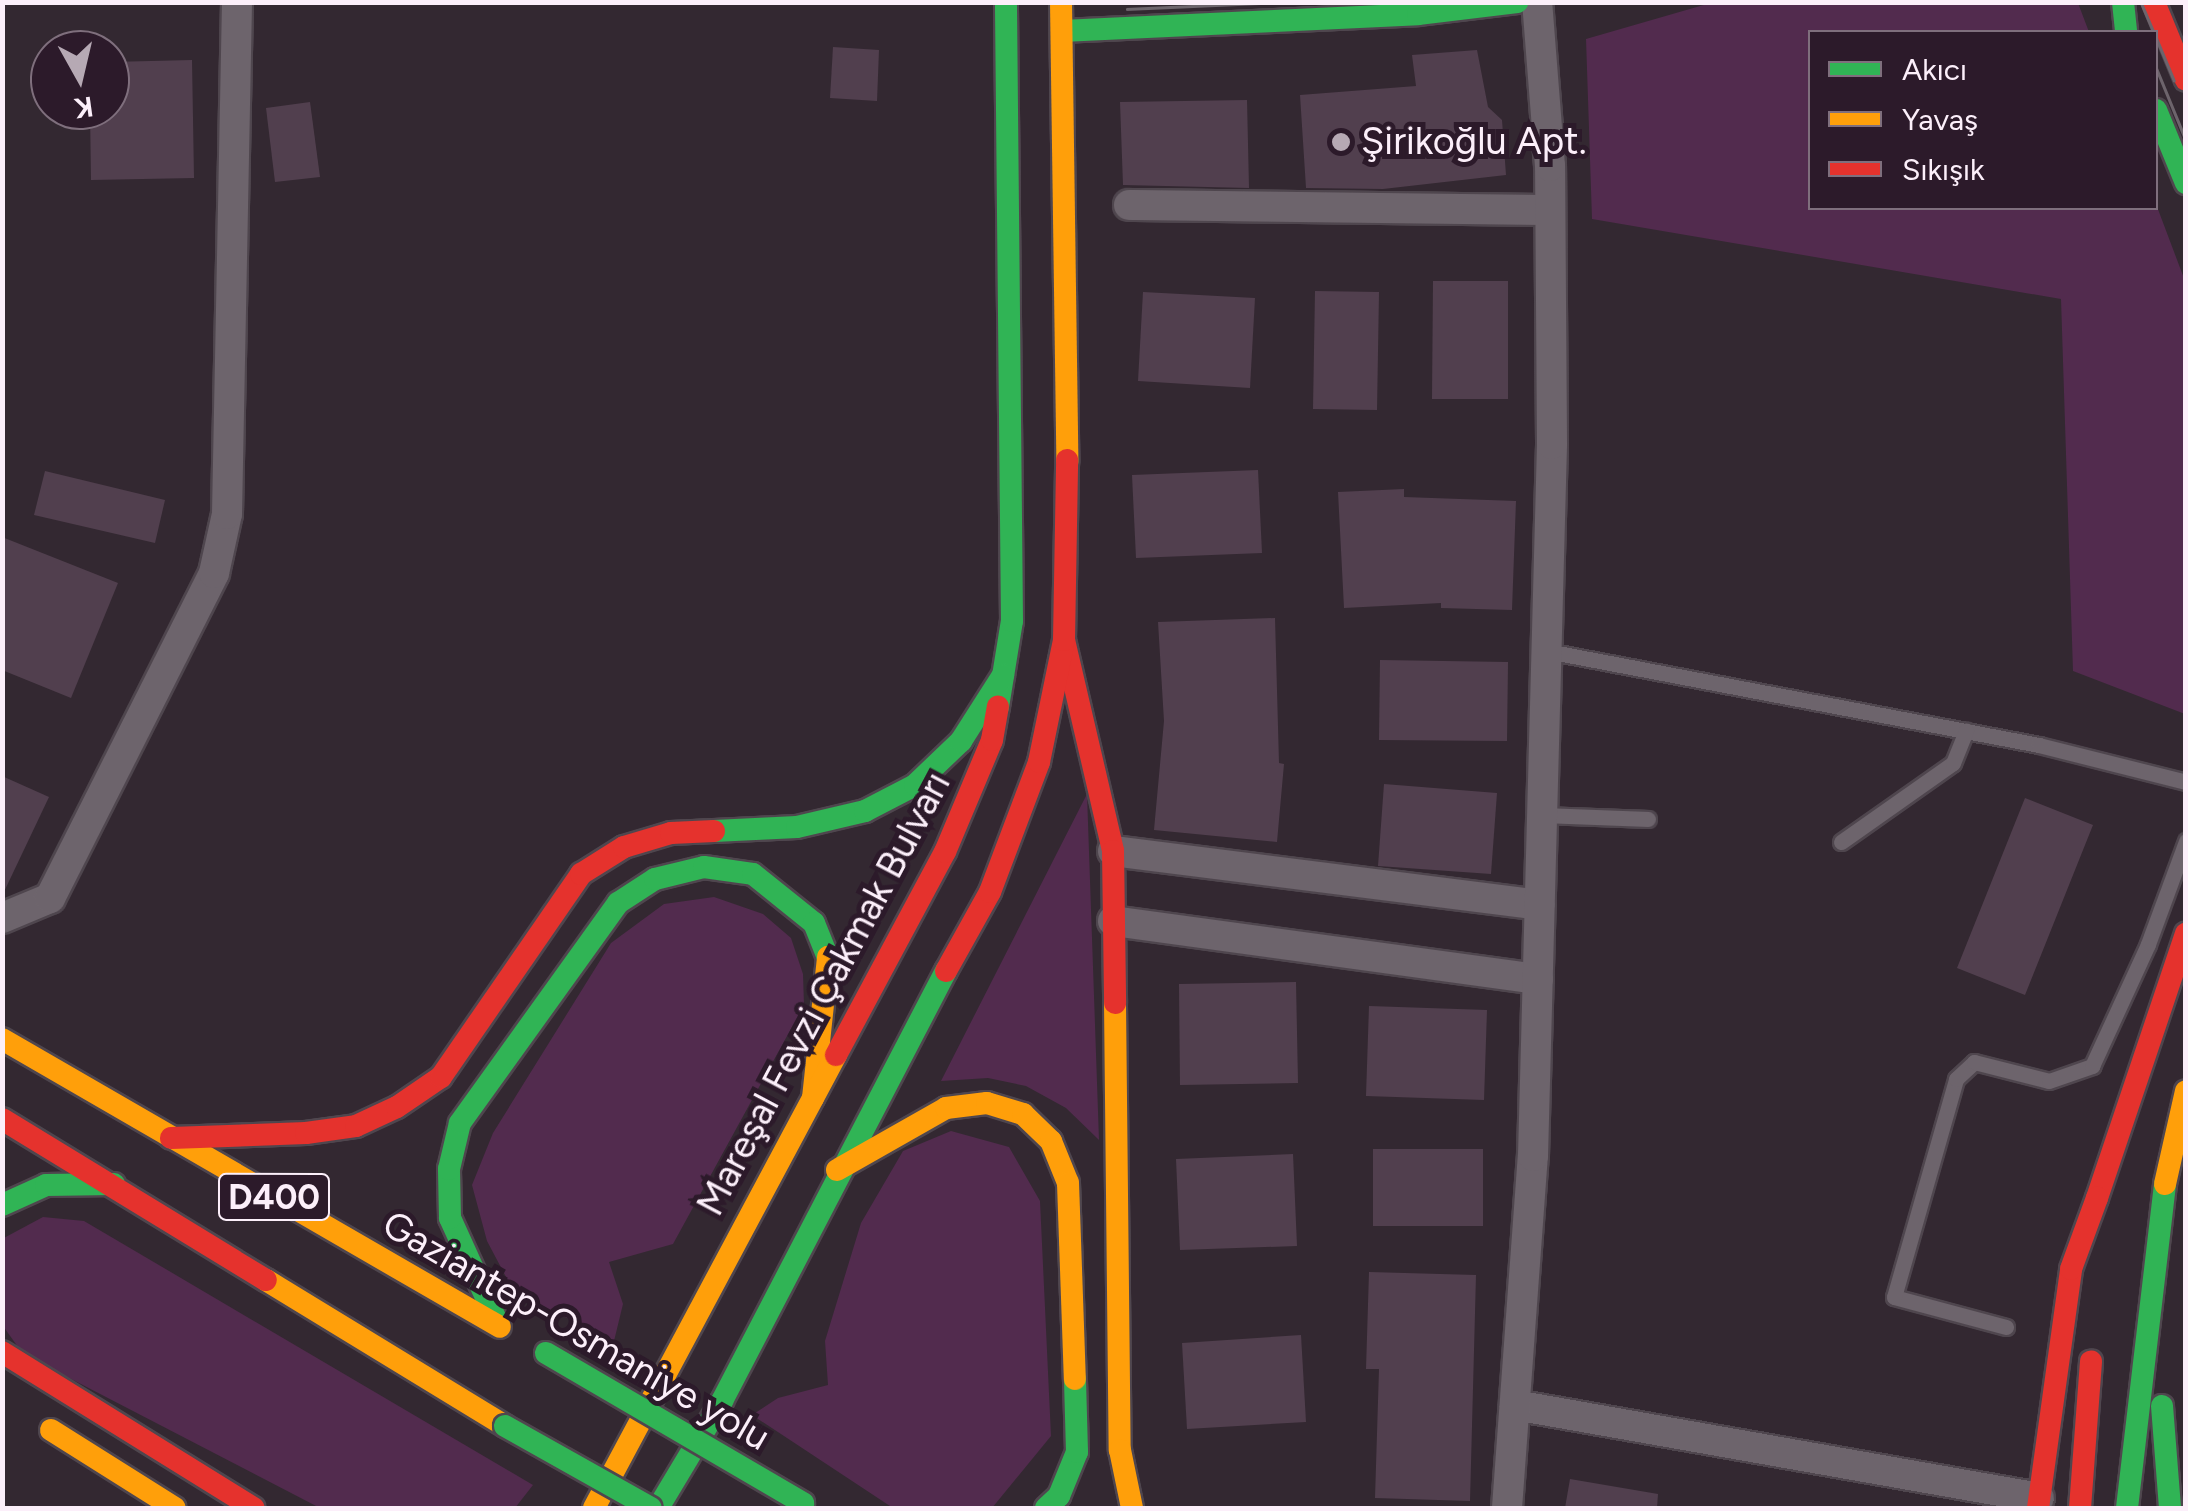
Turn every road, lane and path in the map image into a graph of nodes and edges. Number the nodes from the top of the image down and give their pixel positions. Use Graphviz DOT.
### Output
graph roads {
  1 [pos="238,2"];
  2 [pos="1006,2"];
  3 [pos="1517,2"];
  4 [pos="1537,2"];
  5 [pos="2123,2"];
  6 [pos="2154,2"];
  7 [pos="1061,3"];
  8 [pos="978,16"];
  9 [pos="2126,30"];
  10 [pos="1062,31"];
  11 [pos="2186,80"];
  12 [pos="1010,86"];
  13 [pos="2158,115"];
  14 [pos="2186,183"];
  15 [pos="1129,205"];
  16 [pos="1550,210"];
  17 [pos="1064,640"];
  18 [pos="1547,651"];
  19 [pos="1003,675"];
  20 [pos="1966,731"];
  21 [pos="2186,782"];
  22 [pos="1542,815"];
  23 [pos="1648,819"];
  24 [pos="2186,841"];
  25 [pos="1841,842"];
  26 [pos="1113,851"];
  27 [pos="1540,905"];
  28 [pos="2,918"];
  29 [pos="1113,921"];
  30 [pos="2186,934"];
  31 [pos="1538,979"];
  32 [pos="2,1039"];
  33 [pos="2186,1092"];
  34 [pos="813,1098"];
  35 [pos="2,1118"];
  36 [pos="171,1138"];
  37 [pos="837,1170"];
  38 [pos="114,1184"];
  39 [pos="2165,1184"];
  40 [pos="2097,1198"];
  41 [pos="2,1205"];
  42 [pos="2094,1292"];
  43 [pos="2006,1328"];
  44 [pos="2092,1330"];
  45 [pos="523,1340"];
  46 [pos="2,1352"];
  47 [pos="1515,1405"];
  48 [pos="33,1418"];
  49 [pos="2038,1503"];
  50 [pos="808,1506"];
  51 [pos="175,1508"];
  52 [pos="254,1508"];
  53 [pos="594,1508"];
  54 [pos="654,1508"];
  55 [pos="1046,1508"];
  56 [pos="1132,1508"];
  57 [pos="1507,1508"];
  58 [pos="2080,1508"];
  59 [pos="2127,1508"];
  60 [pos="2170,1508"];
  1 -- 28 [label="street"];
  2 -- 12 [label="main road, Mareşal Fevzi Çakmak Bulvarı"];
  3 -- 10 [label="main road"];
  4 -- 16 [label="street"];
  5 -- 9 [label="main road"];
  6 -- 11 [label="main road"];
  7 -- 10 [label="main road"];
  8 -- 12 [label="main road"];
  10 -- 17 [label="main road"];
  12 -- 19 [label="main road, Mareşal Fevzi Çakmak Bulvarı"];
  13 -- 14 [label="main road"];
  15 -- 16 [label="street"];
  16 -- 18 [label="street"];
  17 -- 26 [label="main road"];
  17 -- 37 [label="main road"];
  18 -- 20 [label="lane"];
  18 -- 22 [label="street"];
  19 -- 34 [label="main road, Mareşal Fevzi Çakmak Bulvarı"];
  19 -- 36 [label="main road"];
  20 -- 21 [label="lane"];
  20 -- 25 [label="lane"];
  22 -- 23 [label="lane"];
  22 -- 27 [label="street"];
  24 -- 43 [label="lane"];
  26 -- 27 [label="street"];
  26 -- 29 [label="main road"];
  27 -- 31 [label="street"];
  29 -- 31 [label="street"];
  29 -- 56 [label="main road"];
  30 -- 40 [label="main road"];
  31 -- 47 [label="street"];
  32 -- 36 [label="main road, Gaziantep-Osmaniye yolu / D400"];
  33 -- 39 [label="main road"];
  34 -- 45 [label="main road"];
  34 -- 53 [label="main road, Mareşal Fevzi Çakmak Bulvarı"];
  35 -- 38 [label="main road, D400"];
  36 -- 45 [label="main road, Gaziantep-Osmaniye yolu / D400"];
  37 -- 54 [label="main road"];
  37 -- 55 [label="main road"];
  38 -- 41 [label="main road"];
  38 -- 54 [label="main road, D400, bridge"];
  39 -- 59 [label="main road"];
  39 -- 60 [label="main road"];
  40 -- 42 [label="main road"];
  40 -- 49 [label="main road"];
  44 -- 58 [label="main road"];
  45 -- 50 [label="main road, Gaziantep-Osmaniye yolu / D400, bridge"];
  46 -- 52 [label="main road"];
  47 -- 49 [label="street"];
  47 -- 57 [label="street"];
  48 -- 51 [label="main road"];
}
